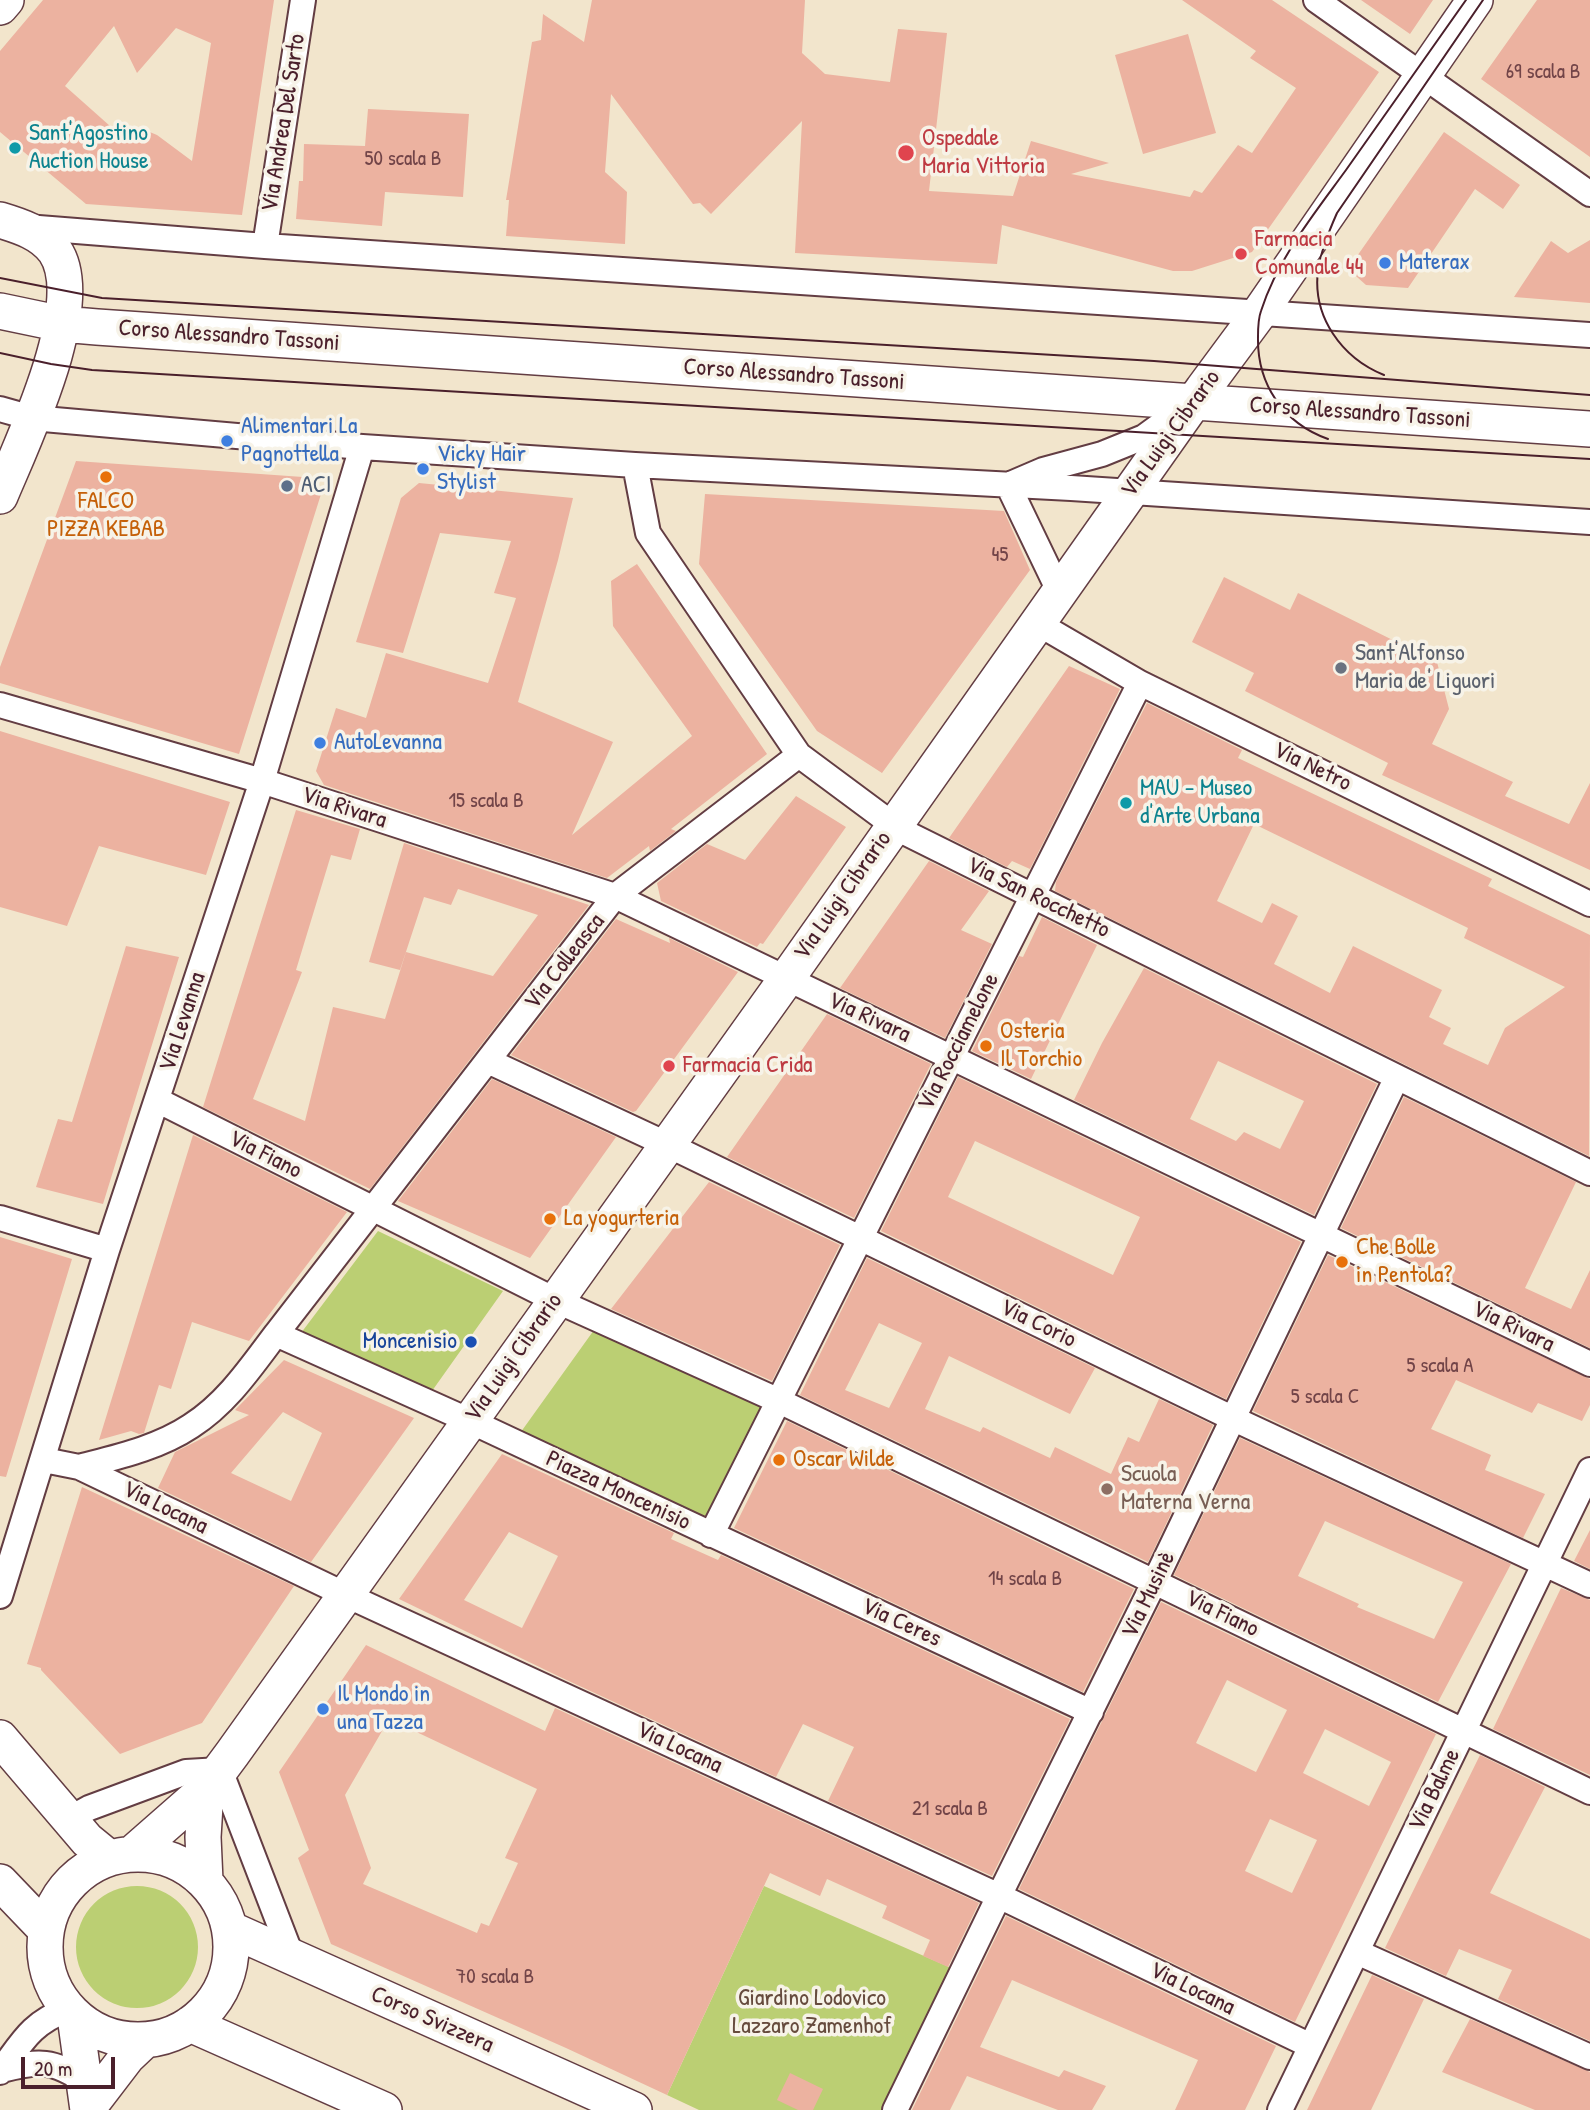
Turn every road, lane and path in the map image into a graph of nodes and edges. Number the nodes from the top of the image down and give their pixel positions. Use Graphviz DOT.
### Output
graph roads {
  1 [pos="6,0"];
  2 [pos="303,0"];
  3 [pos="1316,0"];
  4 [pos="1475,0"];
  5 [pos="0,7"];
  6 [pos="1422,76"];
  7 [pos="1590,194"];
  8 [pos="12,223"];
  9 [pos="265,246"];
  10 [pos="0,312"];
  11 [pos="1260,312"];
  12 [pos="62,324"];
  13 [pos="1590,335"];
  14 [pos="1194,401"];
  15 [pos="16,414"];
  16 [pos="1590,429"];
  17 [pos="362,447"];
  18 [pos="635,466"];
  19 [pos="1008,485"];
  20 [pos="1130,491"];
  21 [pos="0,496"];
  22 [pos="1590,522"];
  23 [pos="1059,591"];
  24 [pos="1037,623"];
  25 [pos="1140,683"];
  26 [pos="0,705"];
  27 [pos="799,755"];
  28 [pos="262,781"];
  29 [pos="892,826"];
  30 [pos="1032,895"];
  31 [pos="615,896"];
  32 [pos="1590,904"];
  33 [pos="787,978"];
  34 [pos="953,1057"];
  35 [pos="488,1061"];
  36 [pos="1397,1077"];
  37 [pos="158,1100"];
  38 [pos="666,1144"];
  39 [pos="1590,1173"];
  40 [pos="373,1210"];
  41 [pos="0,1218"];
  42 [pos="1321,1235"];
  43 [pos="859,1237"];
  44 [pos="107,1250"];
  45 [pos="555,1300"];
  46 [pos="276,1334"];
  47 [pos="1590,1364"];
  48 [pos="777,1400"];
  49 [pos="1234,1419"];
  50 [pos="470,1421"];
  51 [pos="44,1460"];
  52 [pos="79,1467"];
  53 [pos="1590,1470"];
  54 [pos="711,1535"];
  55 [pos="1545,1563"];
  56 [pos="1155,1581"];
  57 [pos="1590,1585"];
  58 [pos="346,1595"];
  59 [pos="0,1596"];
  60 [pos="1091,1712"];
  61 [pos="1463,1731"];
  62 [pos="0,1738"];
  63 [pos="213,1779"];
  64 [pos="1590,1792"];
  65 [pos="69,1819"];
  66 [pos="121,1855"];
  67 [pos="205,1881"];
  68 [pos="0,1882"];
  69 [pos="999,1896"];
  70 [pos="230,1929"];
  71 [pos="46,1930"];
  72 [pos="1357,1952"];
  73 [pos="292,1957"];
  74 [pos="71,2012"];
  75 [pos="190,2024"];
  76 [pos="145,2040"];
  77 [pos="1311,2046"];
  78 [pos="1590,2057"];
  79 [pos="1,2071"];
  80 [pos="87,2100"];
  81 [pos="384,2110"];
  82 [pos="634,2110"];
  83 [pos="895,2110"];
  84 [pos="1280,2110"];
  1 -- 5 [label="street"];
  2 -- 9 [label="street, Via Andrea Del Sarto"];
  3 -- 6 [label="street"];
  4 -- 6 [label="street, Via Luigi Cibrario"];
  6 -- 7 [label="street"];
  6 -- 11 [label="street, Via Luigi Cibrario"];
  8 -- 9 [label="street"];
  8 -- 12 [label="street"];
  9 -- 11 [label="street"];
  10 -- 12 [label="street, Corso Alessandro Tassoni"];
  11 -- 13 [label="street"];
  11 -- 14 [label="street, Via Luigi Cibrario"];
  12 -- 14 [label="street, Corso Alessandro Tassoni"];
  12 -- 15 [label="street"];
  14 -- 16 [label="street, Corso Alessandro Tassoni"];
  14 -- 19 [label="street"];
  14 -- 20 [label="street, Via Luigi Cibrario"];
  15 -- 17 [label="street"];
  15 -- 21 [label="street"];
  17 -- 18 [label="street"];
  17 -- 28 [label="street, Via Levanna"];
  18 -- 19 [label="street"];
  18 -- 27 [label="street, Via San Rocchetto"];
  19 -- 20 [label="street"];
  19 -- 23 [label="street"];
  20 -- 22 [label="street"];
  20 -- 23 [label="street, Via Luigi Cibrario"];
  23 -- 24 [label="street, Via Luigi Cibrario"];
  24 -- 25 [label="street, Via Netro"];
  24 -- 29 [label="street, Via Luigi Cibrario"];
  25 -- 30 [label="street, Via Rocciamelone"];
  25 -- 32 [label="street, Via Netro"];
  26 -- 28 [label="street, Via Rivara"];
  27 -- 29 [label="street, Via San Rocchetto"];
  27 -- 31 [label="street, Via Colleasca"];
  28 -- 31 [label="street, Via Rivara"];
  28 -- 37 [label="street, Via Levanna"];
  29 -- 30 [label="street, Via San Rocchetto"];
  29 -- 33 [label="street, Via Luigi Cibrario"];
  30 -- 34 [label="street, Via Rocciamelone"];
  30 -- 36 [label="street, Via San Rocchetto"];
  31 -- 33 [label="street, Via Rivara"];
  31 -- 35 [label="street, Via Colleasca"];
  33 -- 34 [label="street, Via Rivara"];
  33 -- 38 [label="street, Via Luigi Cibrario"];
  34 -- 42 [label="street, Via Rivara"];
  34 -- 43 [label="street, Via Rocciamelone"];
  35 -- 38 [label="street, Via Corio"];
  35 -- 40 [label="street, Via Colleasca"];
  36 -- 39 [label="street, Via San Rocchetto"];
  36 -- 42 [label="street, Via Musinè"];
  37 -- 40 [label="street, Via Fiano"];
  37 -- 44 [label="street, Via Levanna"];
  38 -- 43 [label="street, Via Corio"];
  38 -- 45 [label="street, Via Luigi Cibrario"];
  40 -- 45 [label="street"];
  40 -- 46 [label="street"];
  41 -- 44 [label="street"];
  42 -- 47 [label="street, Via Rivara"];
  42 -- 49 [label="street, Via Musinè"];
  43 -- 48 [label="street, Via Rocciamelone"];
  43 -- 49 [label="street, Via Corio"];
  44 -- 51 [label="street, Via Levanna"];
  45 -- 48 [label="street"];
  45 -- 50 [label="street, Via Luigi Cibrario"];
  46 -- 50 [label="street, Piazza Moncenisio"];
  46 -- 52 [label="street"];
  48 -- 54 [label="street, Piazza Moncenisio"];
  48 -- 56 [label="street, Via Fiano"];
  49 -- 55 [label="street, Via Corio"];
  49 -- 56 [label="street, Via Musinè"];
  50 -- 54 [label="street, Piazza Moncenisio"];
  50 -- 58 [label="street, Via Luigi Cibrario"];
  51 -- 52 [label="street, Via Locana"];
  51 -- 59 [label="street, Via Levanna"];
  52 -- 58 [label="street, Via Locana"];
  53 -- 55 [label="street, Via Balme"];
  54 -- 60 [label="street, Via Ceres"];
  55 -- 57 [label="street, Via Corio"];
  55 -- 61 [label="street, Via Balme"];
  56 -- 60 [label="street, Via Musinè"];
  56 -- 61 [label="street, Via Fiano"];
  58 -- 63 [label="street, Via Luigi Cibrario"];
  58 -- 69 [label="street, Via Locana"];
  60 -- 69 [label="street, Via Musinè"];
  61 -- 64 [label="street, Via Fiano"];
  61 -- 72 [label="street, Via Balme"];
  62 -- 65 [label="street"];
  63 -- 65 [label="street"];
  63 -- 66 [label="street, Via Luigi Cibrario"];
  63 -- 67 [label="street"];
  63 -- 73 [label="street"];
  65 -- 66 [label="street"];
  66 -- 67 [label="street"];
  66 -- 71 [label="street"];
  67 -- 70 [label="street"];
  68 -- 71 [label="street"];
  69 -- 77 [label="street, Via Locana"];
  69 -- 83 [label="street, Via Musinè"];
  70 -- 73 [label="street, Corso Svizzera"];
  70 -- 75 [label="street"];
  71 -- 74 [label="street"];
  72 -- 77 [label="street, Via Balme"];
  72 -- 78 [label="street"];
  73 -- 82 [label="street, Corso Svizzera"];
  74 -- 76 [label="street"];
  74 -- 79 [label="street"];
  74 -- 80 [label="street"];
  75 -- 76 [label="street"];
  75 -- 81 [label="street"];
  76 -- 80 [label="street"];
  77 -- 84 [label="street, Via Balme"];
  79 -- 80 [label="street"];
}
